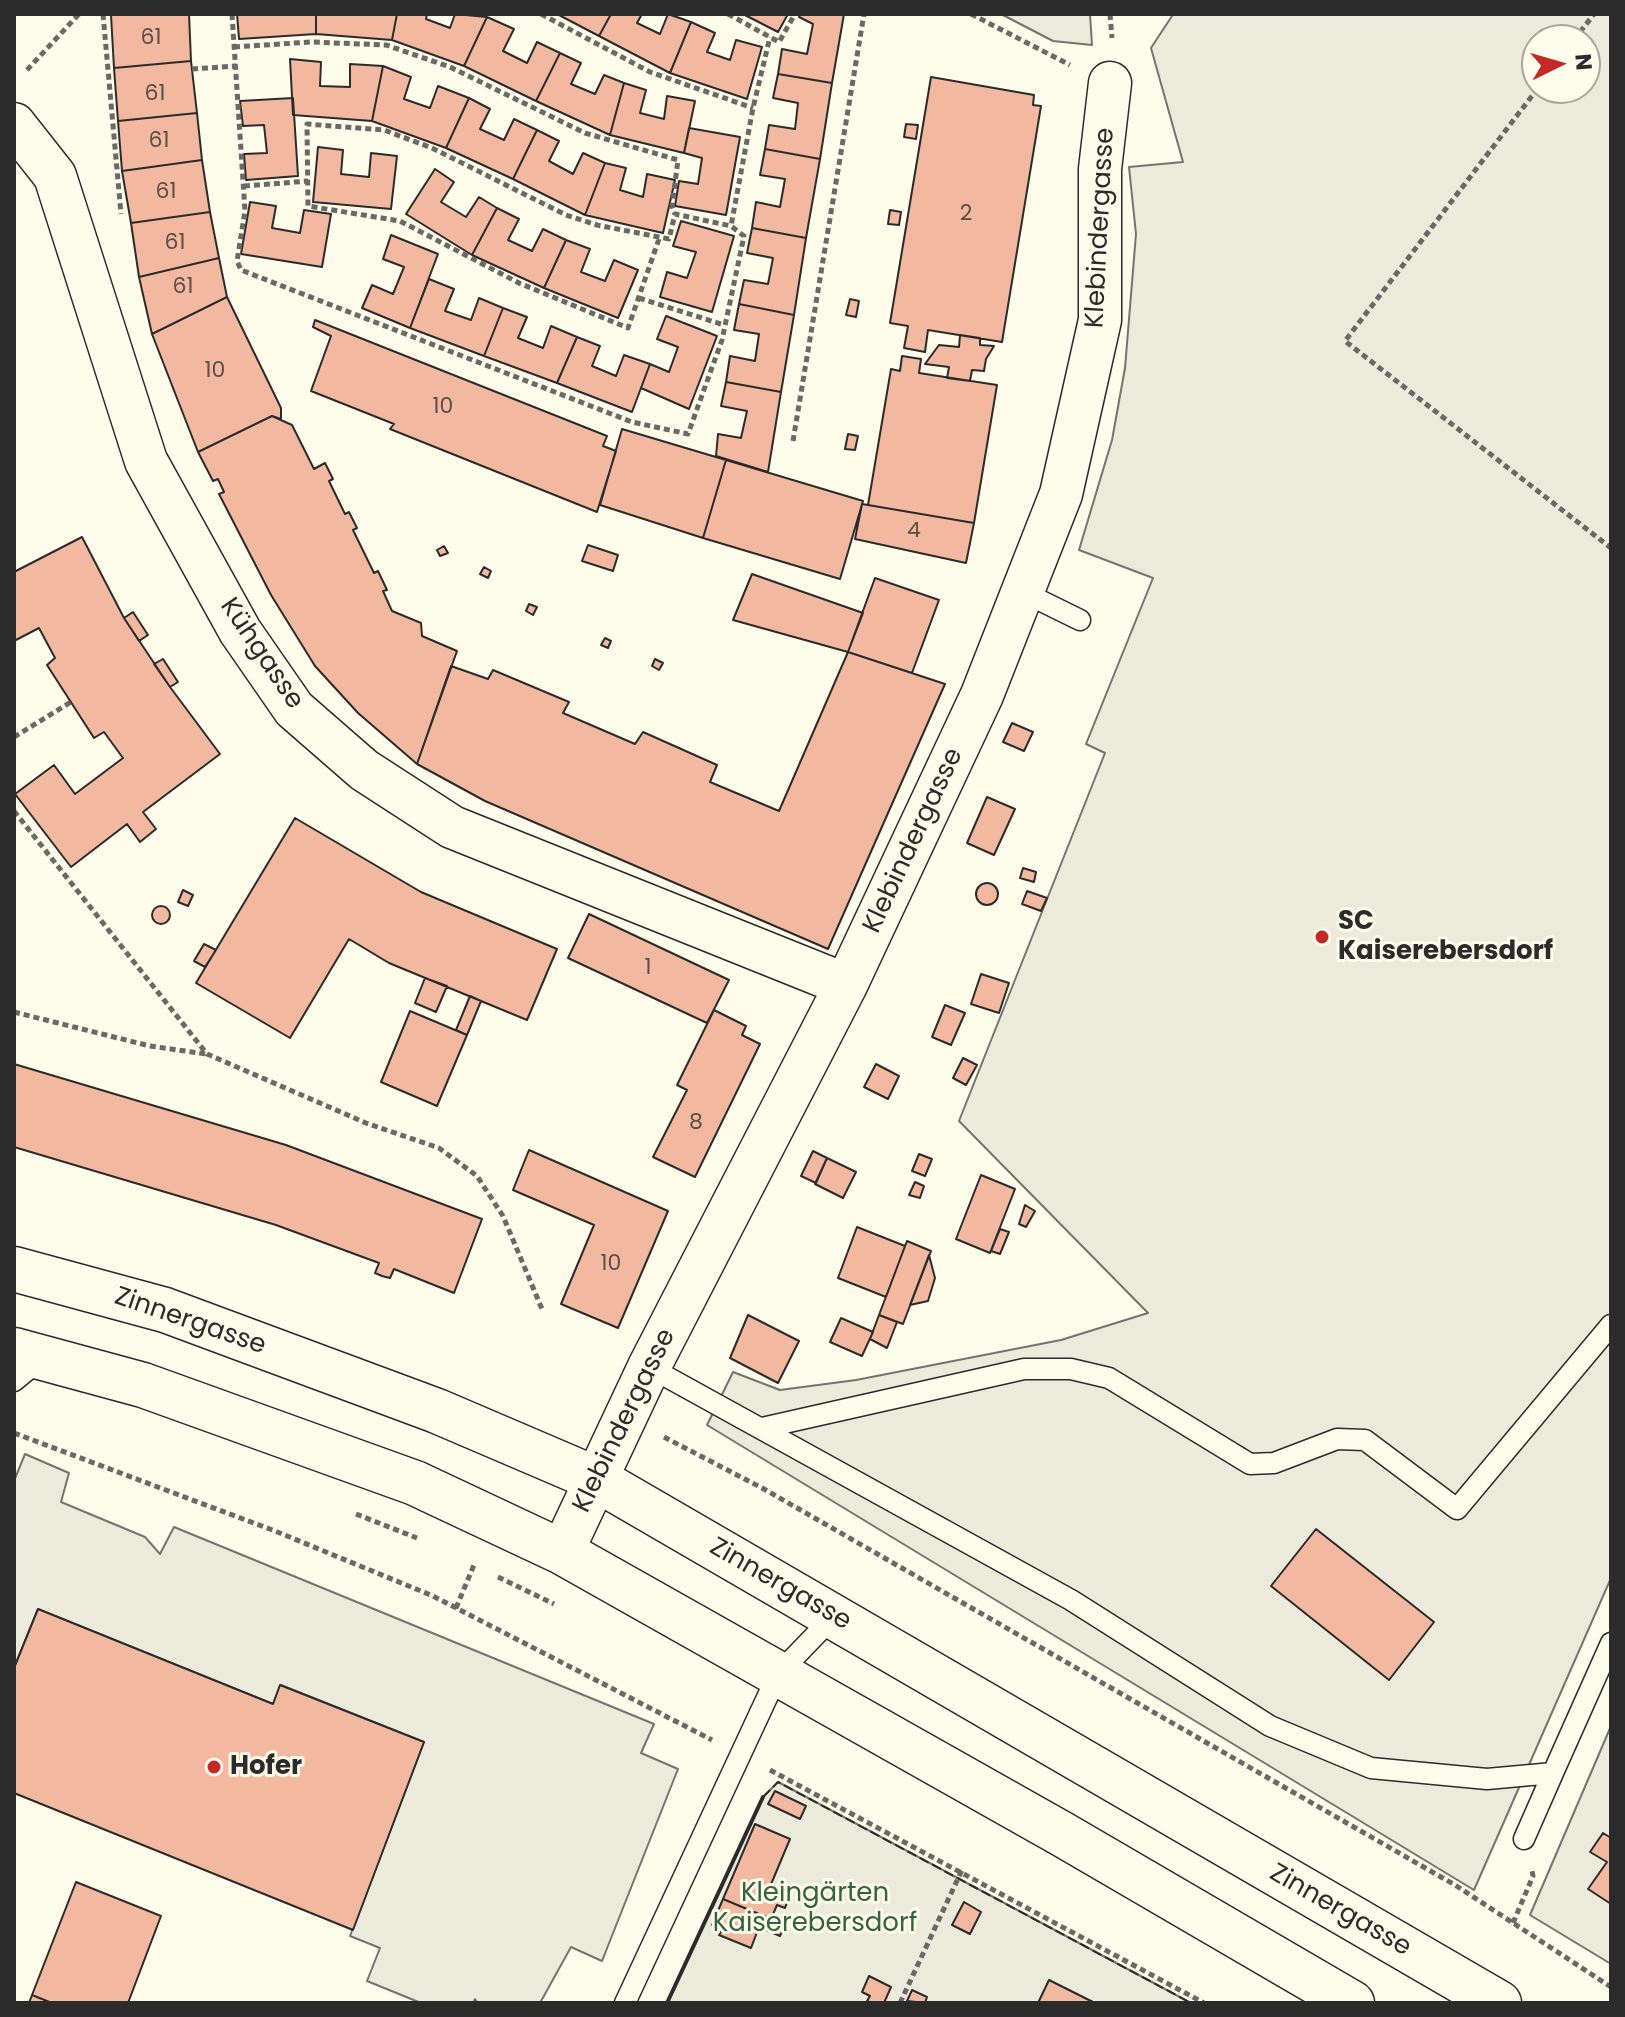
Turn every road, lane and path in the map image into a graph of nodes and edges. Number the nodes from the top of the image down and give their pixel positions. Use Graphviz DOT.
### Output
graph roads {
  1 [pos="79,14"];
  2 [pos="103,14"];
  3 [pos="232,14"];
  4 [pos="541,14"];
  5 [pos="728,14"];
  6 [pos="795,14"];
  7 [pos="864,14"];
  8 [pos="971,14"];
  9 [pos="770,37"];
  10 [pos="234,47"];
  11 [pos="236,66"];
  12 [pos="192,69"];
  13 [pos="27,70"];
  14 [pos="115,76"];
  15 [pos="107,77"];
  16 [pos="1110,83"];
  17 [pos="1526,104"];
  18 [pos="753,108"];
  19 [pos="14,124"];
  20 [pos="308,181"];
  21 [pos="244,186"];
  22 [pos="121,214"];
  23 [pos="675,214"];
  24 [pos="731,226"];
  25 [pos="659,239"];
  26 [pos="639,298"];
  27 [pos="724,325"];
  28 [pos="793,441"];
  29 [pos="1611,548"];
  30 [pos="1023,592"];
  31 [pos="1080,620"];
  32 [pos="71,702"];
  33 [pos="14,737"];
  34 [pos="14,811"];
  35 [pos="846,985"];
  36 [pos="14,1012"];
  37 [pos="207,1054"];
  38 [pos="14,1269"];
  39 [pos="542,1309"];
  40 [pos="1611,1325"];
  41 [pos="24,1363"];
  42 [pos="649,1367"];
  43 [pos="627,1418"];
  44 [pos="762,1428"];
  45 [pos="14,1433"];
  46 [pos="596,1479"];
  47 [pos="352,1513"];
  48 [pos="424,1541"];
  49 [pos="562,1552"];
  50 [pos="462,1559"];
  51 [pos="834,1616"];
  52 [pos="1611,1643"];
  53 [pos="778,1674"];
  54 [pos="1553,1773"];
  55 [pos="1524,1839"];
  56 [pos="1513,1923"];
  57 [pos="1611,1987"];
  58 [pos="625,2003"];
  59 [pos="900,2003"];
  60 [pos="1204,2003"];
  61 [pos="1352,2003"];
  62 [pos="1499,2003"];
  1 -- 13 [label="path"];
  2 -- 15 [label="path"];
  3 -- 10 [label="path"];
  4 -- 18 [label="path"];
  5 -- 9 [label="path"];
  6 -- 9 [label="path"];
  7 -- 28 [label="path"];
  8 -- 16 [label="path"];
  9 -- 18 [label="path"];
  10 -- 11 [label="path"];
  10 -- 23 [label="path"];
  11 -- 12 [label="path"];
  11 -- 21 [label="path"];
  14 -- 15 [label="path"];
  15 -- 22 [label="path"];
  16 -- 30 [label="street, Klebindergasse"];
  17 -- 29 [label="path"];
  18 -- 24 [label="path"];
  19 -- 35 [label="street, Kühgasse"];
  20 -- 21 [label="path"];
  20 -- 25 [label="path"];
  20 -- 26 [label="path"];
  21 -- 27 [label="path"];
  23 -- 24 [label="path"];
  23 -- 25 [label="path"];
  24 -- 27 [label="path"];
  25 -- 26 [label="path"];
  26 -- 27 [label="path"];
  30 -- 31 [label="lane"];
  30 -- 35 [label="street, Klebindergasse"];
  32 -- 33 [label="path"];
  34 -- 37 [label="path"];
  35 -- 42 [label="street, Klebindergasse"];
  36 -- 37 [label="path"];
  37 -- 39 [label="path"];
  38 -- 46 [label="main road, Zinnergasse"];
  40 -- 44 [label="lane"];
  41 -- 49 [label="main road"];
  42 -- 43 [label="street, Klebindergasse"];
  42 -- 44 [label="lane"];
  43 -- 46 [label="street, Klebindergasse"];
  43 -- 56 [label="path"];
  44 -- 54 [label="lane"];
  45 -- 50 [label="path"];
  46 -- 49 [label="street, Klebindergasse"];
  46 -- 51 [label="main road, Zinnergasse"];
  47 -- 48 [label="path"];
  49 -- 53 [label="main road"];
  51 -- 53 [label="lane"];
  51 -- 62 [label="main road, Zinnergasse"];
  52 -- 54 [label="lane"];
  53 -- 58 [label="lane"];
  53 -- 61 [label="main road"];
  54 -- 55 [label="lane"];
  55 -- 56 [label="path"];
  56 -- 57 [label="path"];
  59 -- 60 [label="path"];
}
